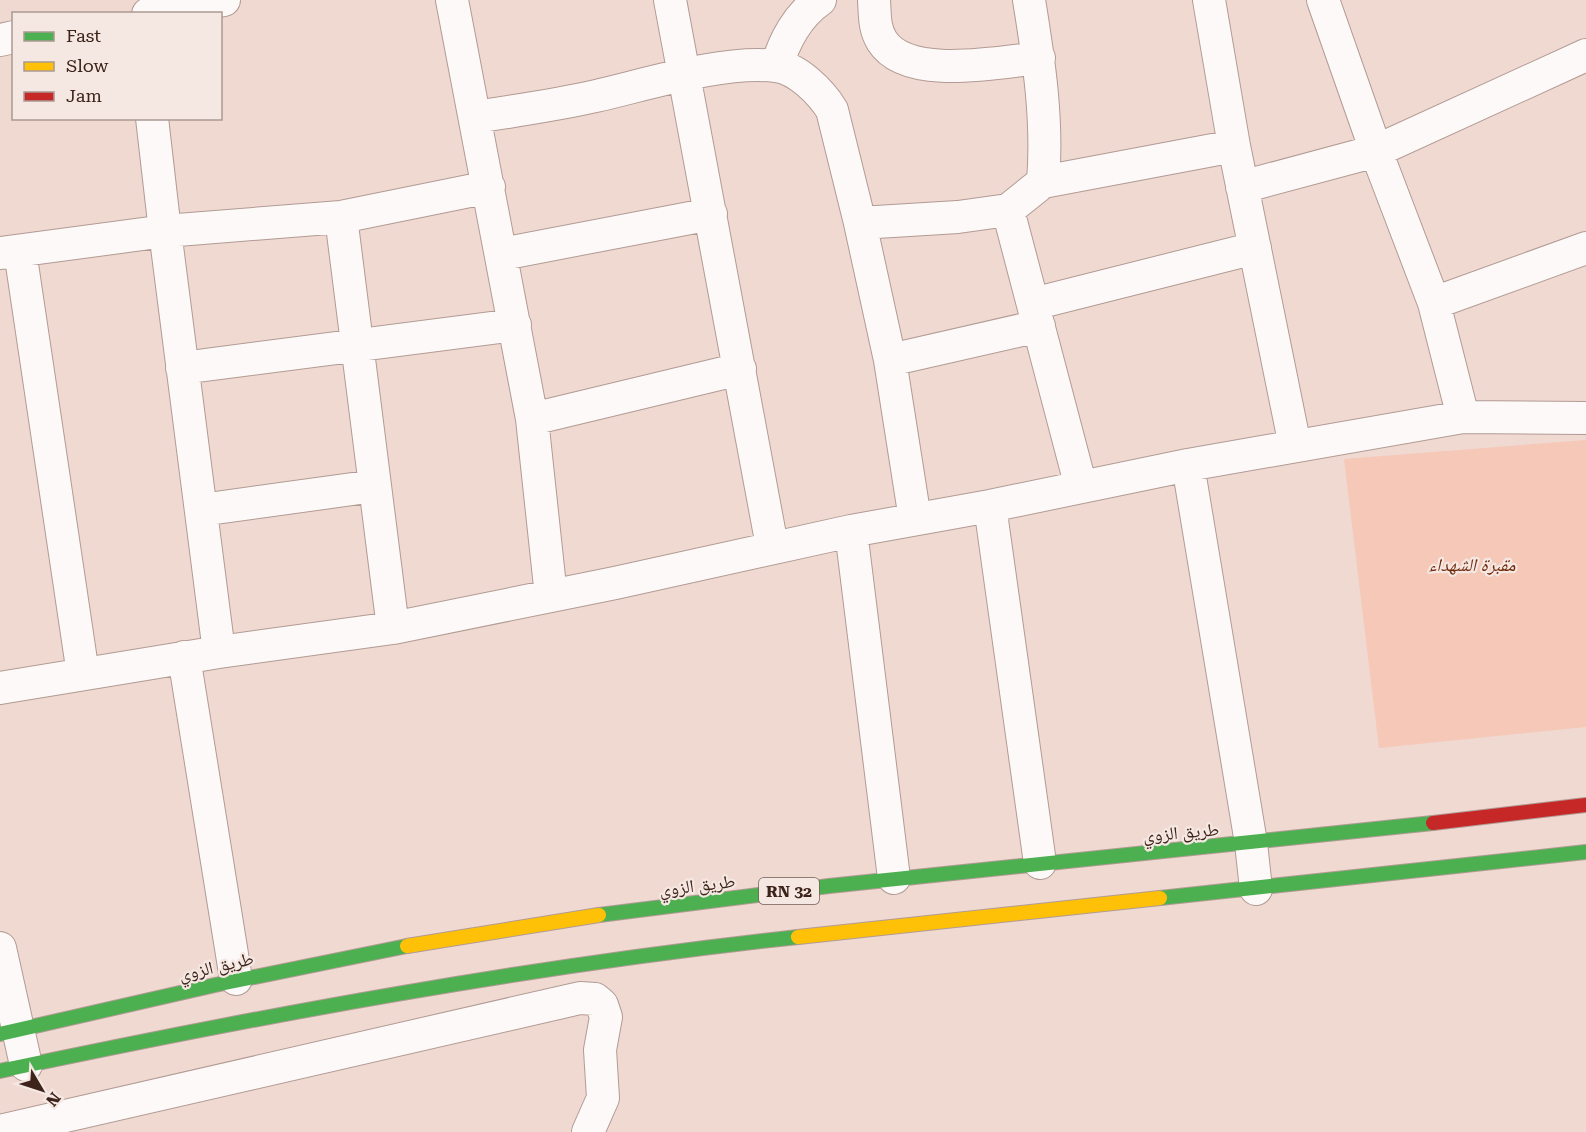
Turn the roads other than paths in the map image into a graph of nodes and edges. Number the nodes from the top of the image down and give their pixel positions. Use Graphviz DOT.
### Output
graph roads {
  1 [pos="224,0"];
  2 [pos="452,0"];
  3 [pos="670,0"];
  4 [pos="820,0"];
  5 [pos="874,0"];
  6 [pos="1029,0"];
  7 [pos="1209,0"];
  8 [pos="1323,0"];
  9 [pos="159,12"];
  10 [pos="1586,56"];
  11 [pos="1039,58"];
  12 [pos="777,66"];
  13 [pos="686,74"];
  14 [pos="475,117"];
  15 [pos="153,120"];
  16 [pos="1234,146"];
  17 [pos="1376,151"];
  18 [pos="1043,182"];
  19 [pos="489,187"];
  20 [pos="1242,187"];
  21 [pos="1008,210"];
  22 [pos="711,214"];
  23 [pos="341,217"];
  24 [pos="860,223"];
  25 [pos="165,231"];
  26 [pos="1255,248"];
  27 [pos="1586,248"];
  28 [pos="10,252"];
  29 [pos="502,254"];
  30 [pos="1434,303"];
  31 [pos="1036,315"];
  32 [pos="515,325"];
  33 [pos="356,345"];
  34 [pos="891,360"];
  35 [pos="182,368"];
  36 [pos="740,369"];
  37 [pos="1463,417"];
  38 [pos="1586,418"];
  39 [pos="532,419"];
  40 [pos="1295,446"];
  41 [pos="1188,465"];
  42 [pos="374,486"];
  43 [pos="1081,488"];
  44 [pos="990,506"];
  45 [pos="201,510"];
  46 [pos="915,519"];
  47 [pos="851,531"];
  48 [pos="772,546"];
  49 [pos="551,596"];
  50 [pos="393,628"];
  51 [pos="219,652"];
  52 [pos="184,657"];
  53 [pos="83,674"];
  54 [pos="0,688"];
  55 [pos="1586,805"];
  56 [pos="1251,843"];
  57 [pos="1586,852"];
  58 [pos="1040,863"];
  59 [pos="894,878"];
  60 [pos="1256,889"];
  61 [pos="0,948"];
  62 [pos="3,979"];
  63 [pos="236,979"];
  64 [pos="9,1032"];
  65 [pos="13,1068"];
  66 [pos="0,1131"];
  67 [pos="588,1132"];
  1 -- 9 [label="street"];
  2 -- 14 [label="street"];
  3 -- 13 [label="street"];
  4 -- 12 [label="street"];
  5 -- 11 [label="street"];
  6 -- 11 [label="street"];
  7 -- 16 [label="street"];
  8 -- 17 [label="street"];
  10 -- 17 [label="street"];
  11 -- 18 [label="street"];
  12 -- 13 [label="street"];
  12 -- 24 [label="street"];
  13 -- 14 [label="street"];
  13 -- 22 [label="street"];
  14 -- 19 [label="street"];
  15 -- 25 [label="street"];
  16 -- 18 [label="street"];
  16 -- 20 [label="street"];
  17 -- 20 [label="street"];
  17 -- 30 [label="street"];
  18 -- 21 [label="street"];
  19 -- 23 [label="street"];
  19 -- 29 [label="street"];
  20 -- 26 [label="street"];
  21 -- 24 [label="street"];
  21 -- 31 [label="street"];
  22 -- 29 [label="street"];
  22 -- 36 [label="street"];
  23 -- 25 [label="street"];
  23 -- 33 [label="street"];
  24 -- 34 [label="street"];
  25 -- 28 [label="street"];
  25 -- 35 [label="street"];
  26 -- 31 [label="street"];
  26 -- 40 [label="street"];
  27 -- 30 [label="street"];
  28 -- 53 [label="street"];
  29 -- 32 [label="street"];
  30 -- 37 [label="street"];
  31 -- 34 [label="street"];
  31 -- 43 [label="street"];
  32 -- 33 [label="street"];
  32 -- 39 [label="street"];
  33 -- 35 [label="street"];
  33 -- 42 [label="street"];
  34 -- 46 [label="street"];
  35 -- 45 [label="street"];
  36 -- 39 [label="street"];
  36 -- 48 [label="street"];
  37 -- 38 [label="street"];
  37 -- 40 [label="street"];
  39 -- 49 [label="street"];
  40 -- 41 [label="street"];
  41 -- 43 [label="street"];
  41 -- 56 [label="street"];
  42 -- 45 [label="street"];
  42 -- 50 [label="street"];
  43 -- 44 [label="street"];
  44 -- 46 [label="street"];
  44 -- 58 [label="street"];
  45 -- 51 [label="street"];
  46 -- 47 [label="street"];
  47 -- 48 [label="street"];
  47 -- 59 [label="street"];
  48 -- 49 [label="street"];
  49 -- 50 [label="street"];
  50 -- 51 [label="street"];
  51 -- 52 [label="street"];
  52 -- 53 [label="street"];
  52 -- 63 [label="street"];
  53 -- 54 [label="street"];
  55 -- 56 [label="main road, طريق الزوي / RN 32"];
  56 -- 58 [label="main road, طريق الزوي / RN 32"];
  56 -- 60 [label="street"];
  57 -- 60 [label="main road"];
  58 -- 59 [label="main road, طريق الزوي / RN 32"];
  59 -- 63 [label="main road, طريق الزوي / RN 32"];
  60 -- 65 [label="main road"];
  61 -- 62 [label="street"];
  62 -- 64 [label="street"];
  63 -- 64 [label="main road, طريق الزوي / RN 32"];
  64 -- 65 [label="street"];
  66 -- 67 [label="street"];
}
